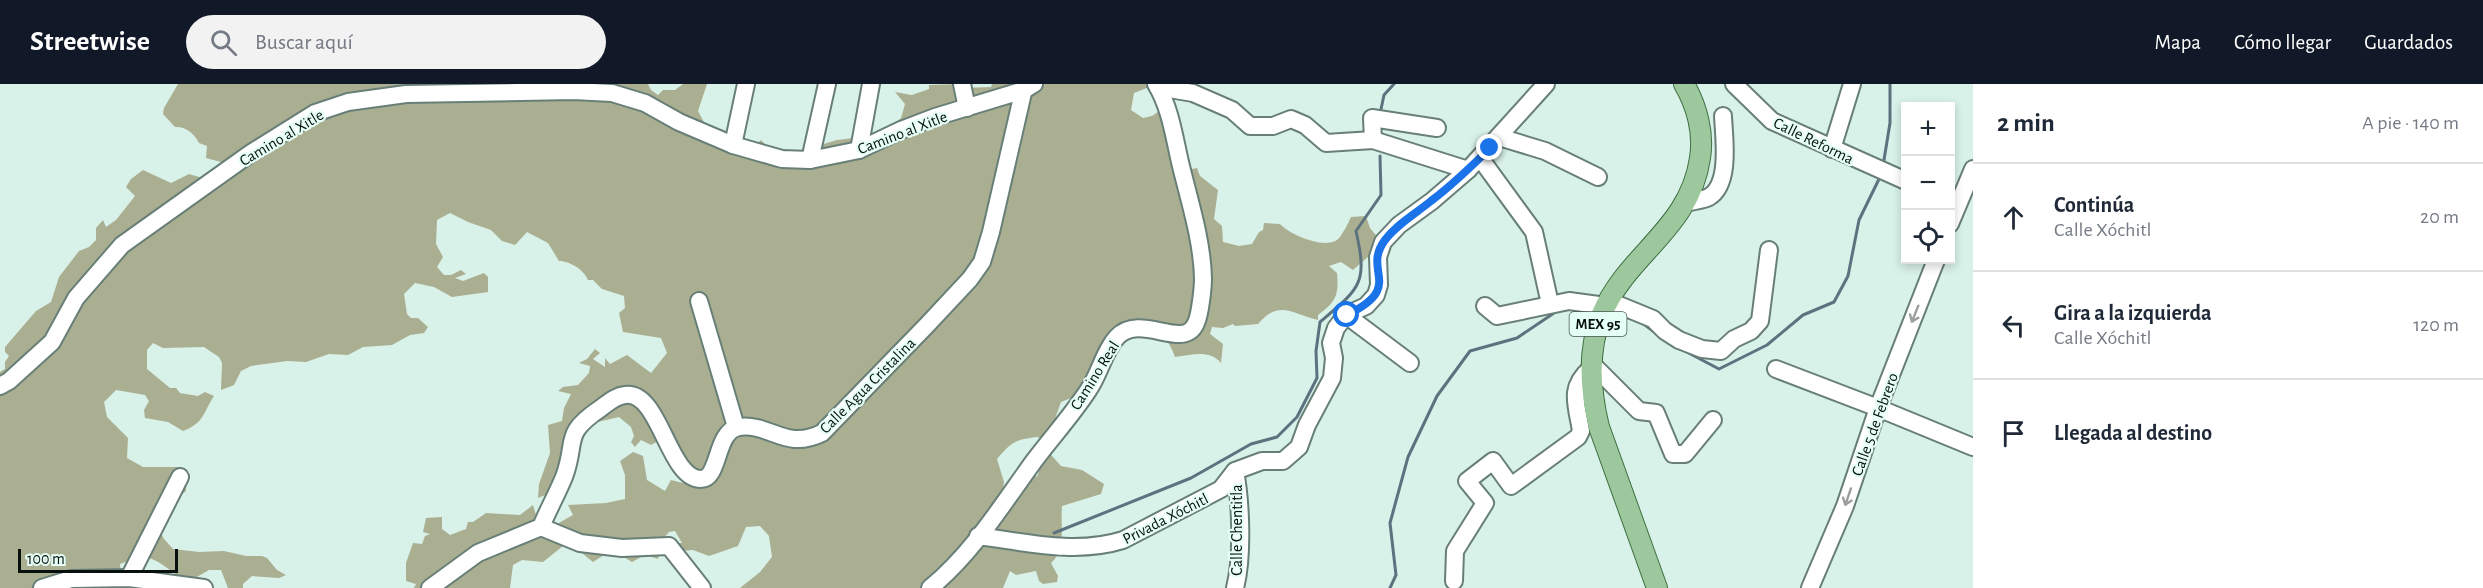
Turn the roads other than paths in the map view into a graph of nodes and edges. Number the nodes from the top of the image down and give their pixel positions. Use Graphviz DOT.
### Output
graph roads {
  1 [pos="746,84"];
  2 [pos="827,84"];
  3 [pos="871,84"];
  4 [pos="962,84"];
  5 [pos="1545,84"];
  6 [pos="1684,84"];
  7 [pos="1734,84"];
  8 [pos="1852,84"];
  9 [pos="1157,85"];
  10 [pos="1028,86"];
  11 [pos="388,90"];
  12 [pos="967,108"];
  13 [pos="1723,116"];
  14 [pos="1437,128"];
  15 [pos="1499,137"];
  16 [pos="1373,140"];
  17 [pos="733,146"];
  18 [pos="1832,149"];
  19 [pos="860,150"];
  20 [pos="810,160"];
  21 [pos="1474,164"];
  22 [pos="1973,169"];
  23 [pos="1598,177"];
  24 [pos="1901,179"];
  25 [pos="1686,203"];
  26 [pos="1961,204"];
  27 [pos="1769,250"];
  28 [pos="1934,264"];
  29 [pos="699,301"];
  30 [pos="1550,304"];
  31 [pos="1607,304"];
  32 [pos="1485,306"];
  33 [pos="1347,315"];
  34 [pos="1410,363"];
  35 [pos="1591,366"];
  36 [pos="1776,369"];
  37 [pos="0,386"];
  38 [pos="1878,408"];
  39 [pos="1713,420"];
  40 [pos="736,427"];
  41 [pos="1973,447"];
  42 [pos="1235,471"];
  43 [pos="180,477"];
  44 [pos="541,526"];
  45 [pos="978,536"];
  46 [pos="129,578"];
  47 [pos="1454,580"];
  48 [pos="42,588"];
  49 [pos="204,588"];
  50 [pos="429,588"];
  51 [pos="702,588"];
  52 [pos="930,588"];
  53 [pos="1235,588"];
  54 [pos="1656,588"];
  55 [pos="1810,588"];
  1 -- 17 [label="street"];
  2 -- 20 [label="street"];
  3 -- 19 [label="street"];
  4 -- 12 [label="street"];
  5 -- 15 [label="street"];
  6 -- 25 [label="main road, MEX 95"];
  7 -- 18 [label="street, Calle Reforma"];
  8 -- 18 [label="street"];
  9 -- 16 [label="street"];
  9 -- 45 [label="street, Camino Real"];
  10 -- 12 [label="street, Camino al Xitle"];
  10 -- 40 [label="street, Calle Agua Cristalina"];
  11 -- 17 [label="street, Camino al Xitle"];
  11 -- 37 [label="street, Camino al Xitle"];
  12 -- 19 [label="street, Camino al Xitle"];
  13 -- 25 [label="street"];
  14 -- 16 [label="street"];
  15 -- 21 [label="street"];
  15 -- 23 [label="street"];
  16 -- 21 [label="street"];
  17 -- 20 [label="street, Camino al Xitle"];
  18 -- 24 [label="street, Calle Reforma"];
  19 -- 20 [label="street, Camino al Xitle"];
  21 -- 30 [label="street"];
  21 -- 33 [label="street"];
  22 -- 26 [label="street"];
  25 -- 31 [label="main road, MEX 95"];
  27 -- 31 [label="street"];
  28 -- 38 [label="street, Calle 5 de Febrero, one-way"];
  29 -- 40 [label="street"];
  30 -- 31 [label="street"];
  30 -- 32 [label="street"];
  31 -- 35 [label="main road, MEX 95"];
  33 -- 34 [label="street"];
  33 -- 42 [label="street"];
  35 -- 39 [label="street"];
  35 -- 47 [label="street"];
  35 -- 54 [label="main road, MEX 95"];
  36 -- 38 [label="street"];
  38 -- 41 [label="street"];
  38 -- 55 [label="street, Calle 5 de Febrero, one-way"];
  40 -- 44 [label="street"];
  42 -- 45 [label="street, Privada Xóchitl"];
  42 -- 53 [label="street, Calle Chentitla"];
  43 -- 46 [label="street"];
  44 -- 50 [label="street"];
  44 -- 51 [label="street"];
  45 -- 52 [label="street, Camino Real"];
  46 -- 48 [label="street"];
  46 -- 49 [label="street"];
}
